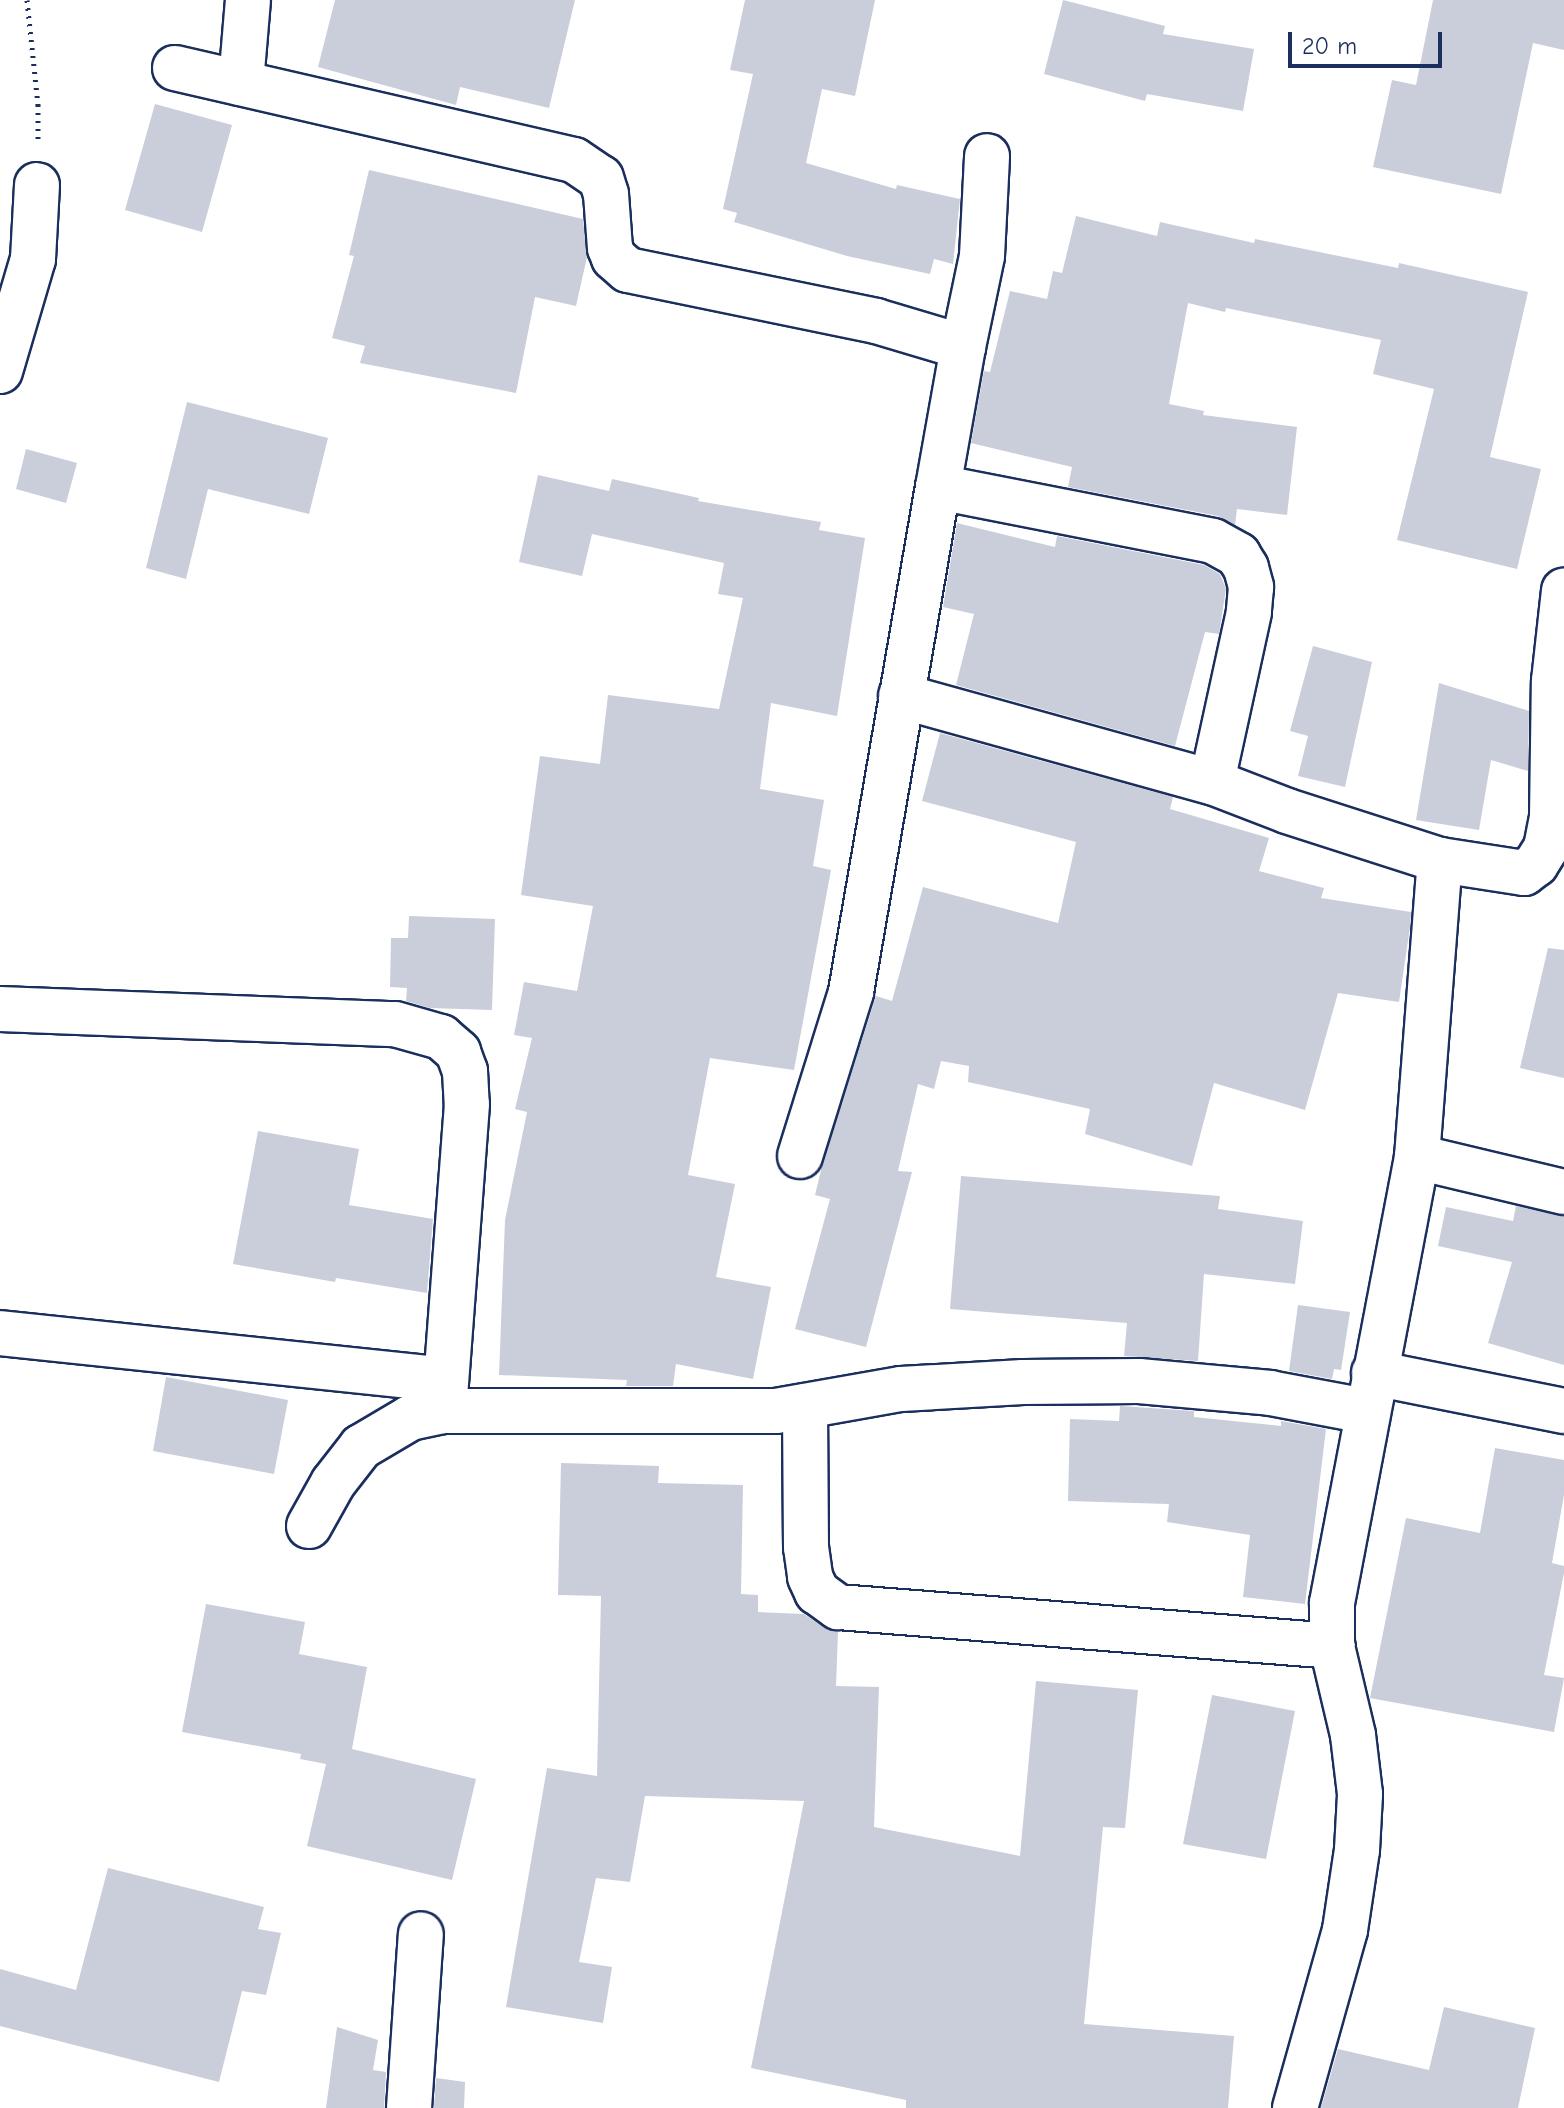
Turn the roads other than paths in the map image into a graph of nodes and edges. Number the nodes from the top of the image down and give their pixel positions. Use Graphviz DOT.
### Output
graph roads {
  1 [pos="248,0"];
  2 [pos="175,68"];
  3 [pos="241,83"];
  4 [pos="987,156"];
  5 [pos="37,185"];
  6 [pos="963,347"];
  7 [pos="0,371"];
  8 [pos="938,487"];
  9 [pos="1564,591"];
  10 [pos="1559,683"];
  11 [pos="901,696"];
  12 [pos="1212,782"];
  13 [pos="1440,860"];
  14 [pos="0,1009"];
  15 [pos="800,1156"];
  16 [pos="1417,1157"];
  17 [pos="1564,1192"];
  18 [pos="0,1333"];
  19 [pos="1370,1392"];
  20 [pos="445,1396"];
  21 [pos="805,1406"];
  22 [pos="1564,1411"];
  23 [pos="309,1526"];
  24 [pos="1332,1646"];
  25 [pos="421,1934"];
  26 [pos="409,2108"];
  27 [pos="1295,2108"];
  1 -- 3 [label="street"];
  2 -- 3 [label="street"];
  3 -- 6 [label="street"];
  4 -- 6 [label="street"];
  5 -- 7 [label="street"];
  6 -- 8 [label="street"];
  8 -- 11 [label="street"];
  8 -- 12 [label="street"];
  9 -- 10 [label="street"];
  10 -- 13 [label="street"];
  11 -- 12 [label="street"];
  11 -- 15 [label="street"];
  12 -- 13 [label="street"];
  13 -- 16 [label="street"];
  14 -- 20 [label="street"];
  16 -- 17 [label="street"];
  16 -- 19 [label="street"];
  18 -- 20 [label="street"];
  19 -- 21 [label="street"];
  19 -- 22 [label="street"];
  19 -- 24 [label="street"];
  20 -- 21 [label="street"];
  20 -- 23 [label="street"];
  21 -- 24 [label="street"];
  24 -- 27 [label="street"];
  25 -- 26 [label="street"];
}
